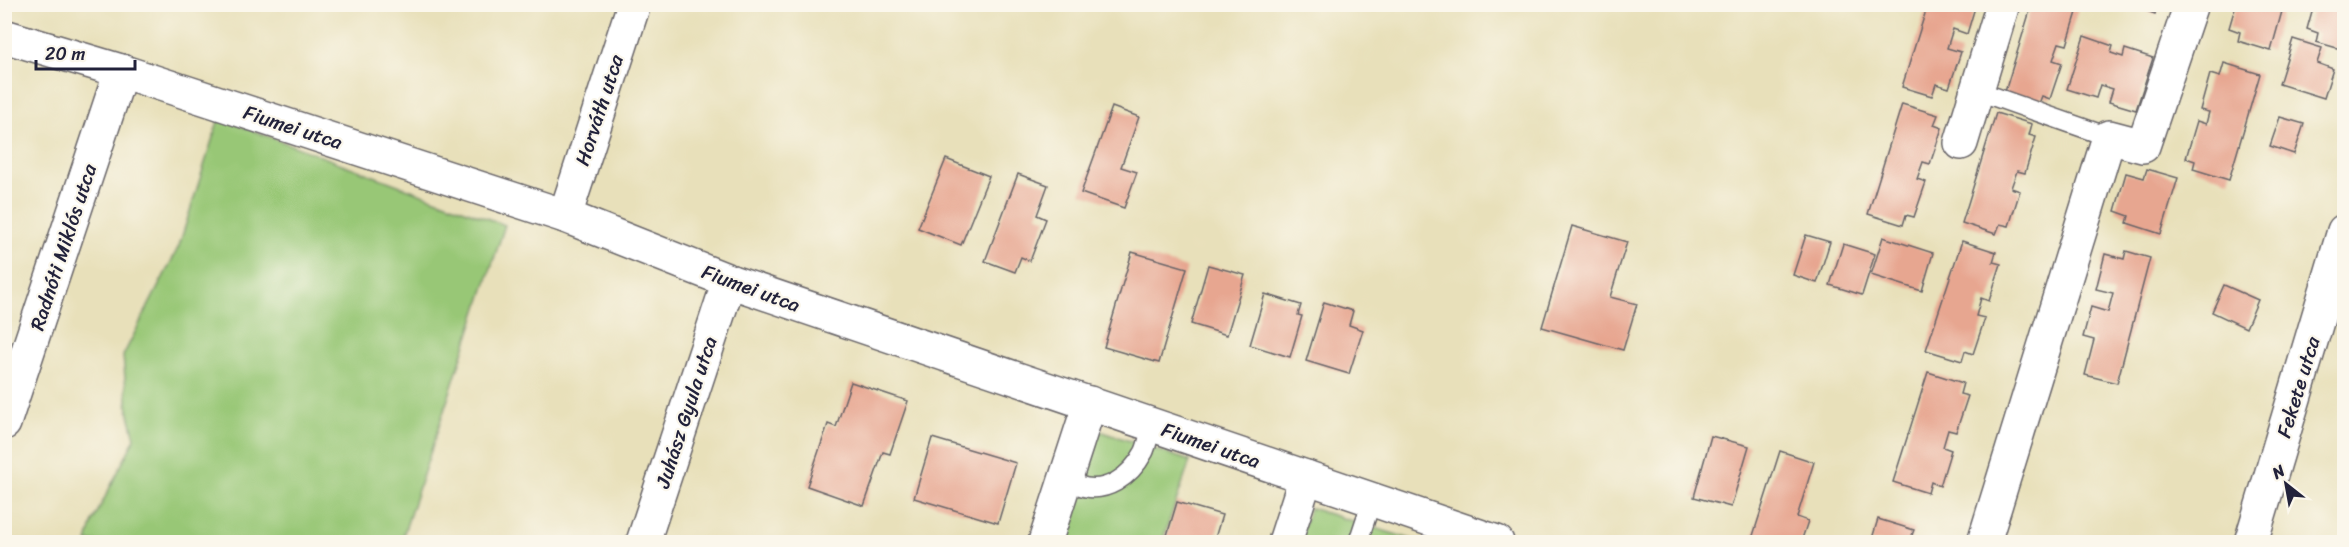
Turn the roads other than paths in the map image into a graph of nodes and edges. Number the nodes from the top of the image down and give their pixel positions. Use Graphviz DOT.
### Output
graph roads {
  1 [pos="634,4"];
  2 [pos="2003,4"];
  3 [pos="2191,4"];
  4 [pos="4,36"];
  5 [pos="121,71"];
  6 [pos="1978,91"];
  7 [pos="2109,137"];
  8 [pos="1961,143"];
  9 [pos="565,216"];
  10 [pos="2344,231"];
  11 [pos="729,281"];
  12 [pos="1090,403"];
  13 [pos="4,423"];
  14 [pos="1152,425"];
  15 [pos="1069,467"];
  16 [pos="1306,477"];
  17 [pos="1372,500"];
  18 [pos="643,543"];
  19 [pos="1045,543"];
  20 [pos="1285,543"];
  21 [pos="1358,543"];
  22 [pos="1497,543"];
  23 [pos="1984,543"];
  24 [pos="2251,543"];
  1 -- 9 [label="street, Horváth utca"];
  2 -- 6 [label="street"];
  3 -- 7 [label="street"];
  4 -- 5 [label="street, Fiumei utca"];
  5 -- 9 [label="street, Fiumei utca"];
  5 -- 13 [label="street, Radnóti Miklós utca"];
  6 -- 7 [label="lane"];
  6 -- 8 [label="street"];
  7 -- 23 [label="street"];
  9 -- 11 [label="street, Fiumei utca"];
  10 -- 24 [label="street, Fekete utca"];
  11 -- 12 [label="street, Fiumei utca"];
  11 -- 18 [label="street, Juhász Gyula utca"];
  12 -- 14 [label="street, Fiumei utca"];
  12 -- 15 [label="street"];
  14 -- 15 [label="lane"];
  14 -- 16 [label="street, Fiumei utca"];
  15 -- 19 [label="street"];
  16 -- 17 [label="street, Fiumei utca"];
  16 -- 20 [label="street"];
  17 -- 21 [label="lane"];
  17 -- 22 [label="street, Fiumei utca"];
}
